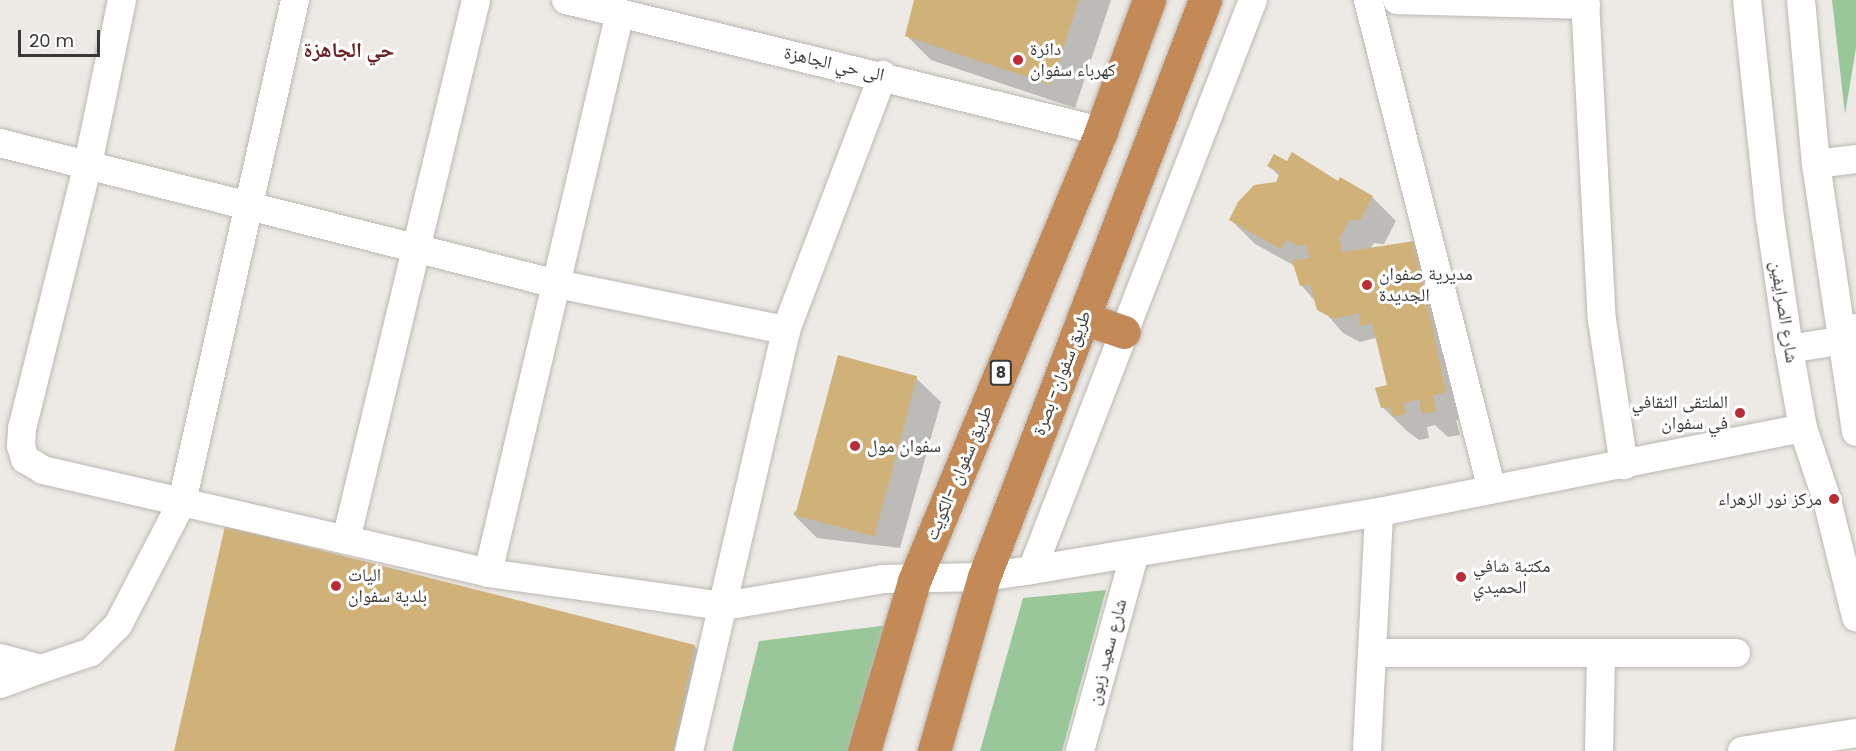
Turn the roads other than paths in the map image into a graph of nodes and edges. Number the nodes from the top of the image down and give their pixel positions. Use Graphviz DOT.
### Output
graph roads {
  1 [pos="122,0"];
  2 [pos="295,0"];
  3 [pos="476,0"];
  4 [pos="566,0"];
  5 [pos="1149,0"];
  6 [pos="1205,0"];
  7 [pos="1252,0"];
  8 [pos="1368,0"];
  9 [pos="1397,0"];
  10 [pos="1747,0"];
  11 [pos="1801,0"];
  12 [pos="1586,3"];
  13 [pos="620,13"];
  14 [pos="882,75"];
  15 [pos="1101,131"];
  16 [pos="0,143"];
  17 [pos="1856,159"];
  18 [pos="88,164"];
  19 [pos="1816,164"];
  20 [pos="248,208"];
  21 [pos="417,247"];
  22 [pos="556,284"];
  23 [pos="1083,318"];
  24 [pos="786,330"];
  25 [pos="1124,332"];
  26 [pos="1850,334"];
  27 [pos="1789,349"];
  28 [pos="1852,373"];
  29 [pos="1803,428"];
  30 [pos="1856,432"];
  31 [pos="1624,465"];
  32 [pos="1492,490"];
  33 [pos="182,502"];
  34 [pos="1379,512"];
  35 [pos="346,540"];
  36 [pos="1135,553"];
  37 [pos="1032,570"];
  38 [pos="488,573"];
  39 [pos="984,578"];
  40 [pos="915,581"];
  41 [pos="724,606"];
  42 [pos="1856,614"];
  43 [pos="1372,653"];
  44 [pos="1601,653"];
  45 [pos="1736,653"];
  46 [pos="0,658"];
  47 [pos="40,669"];
  48 [pos="0,684"];
  49 [pos="1856,733"];
  50 [pos="689,751"];
  51 [pos="864,751"];
  52 [pos="934,751"];
  53 [pos="1080,751"];
  54 [pos="1368,751"];
  55 [pos="1599,751"];
  56 [pos="1742,751"];
  1 -- 18 [label="street"];
  2 -- 20 [label="street"];
  3 -- 21 [label="street"];
  4 -- 13 [label="street, الى حي الجاهزة"];
  5 -- 15 [label="highway, طريق سفوان -الكويت / 8"];
  6 -- 23 [label="highway, طريق سفوان- بصرة"];
  7 -- 25 [label="street"];
  8 -- 32 [label="street"];
  9 -- 12 [label="street"];
  10 -- 27 [label="street, شارع الصرايفين"];
  11 -- 19 [label="street"];
  12 -- 31 [label="street"];
  13 -- 14 [label="street, الى حي الجاهزة"];
  13 -- 22 [label="street"];
  14 -- 15 [label="street, الى حي الجاهزة"];
  14 -- 24 [label="street"];
  15 -- 40 [label="highway, طريق سفوان -الكويت / 8"];
  16 -- 18 [label="street"];
  17 -- 19 [label="street"];
  18 -- 20 [label="street"];
  18 -- 33 [label="street"];
  19 -- 26 [label="street"];
  20 -- 21 [label="street"];
  20 -- 33 [label="street"];
  21 -- 22 [label="street"];
  21 -- 35 [label="street"];
  22 -- 24 [label="street"];
  22 -- 38 [label="street"];
  23 -- 25 [label="highway"];
  23 -- 39 [label="highway, طريق سفوان- بصرة"];
  24 -- 41 [label="street"];
  25 -- 37 [label="street"];
  26 -- 27 [label="street"];
  26 -- 28 [label="street"];
  27 -- 29 [label="street, شارع الصرايفين"];
  28 -- 30 [label="street"];
  29 -- 31 [label="street"];
  29 -- 42 [label="street, شارع الصرايفين"];
  31 -- 32 [label="street"];
  32 -- 34 [label="street"];
  33 -- 35 [label="street"];
  33 -- 47 [label="street"];
  34 -- 36 [label="street"];
  34 -- 43 [label="street"];
  35 -- 38 [label="street"];
  36 -- 37 [label="street"];
  36 -- 53 [label="street, شارع سعيد زبون"];
  37 -- 39 [label="street"];
  38 -- 41 [label="street"];
  39 -- 40 [label="street"];
  39 -- 52 [label="highway, طريق سفوان- بصرة"];
  40 -- 41 [label="street"];
  40 -- 51 [label="highway, طريق سفوان -الكويت / 8"];
  41 -- 50 [label="street"];
  43 -- 44 [label="street"];
  43 -- 54 [label="street"];
  44 -- 45 [label="street"];
  44 -- 55 [label="street"];
  46 -- 47 [label="street"];
  47 -- 48 [label="street"];
  49 -- 56 [label="street"];
}
